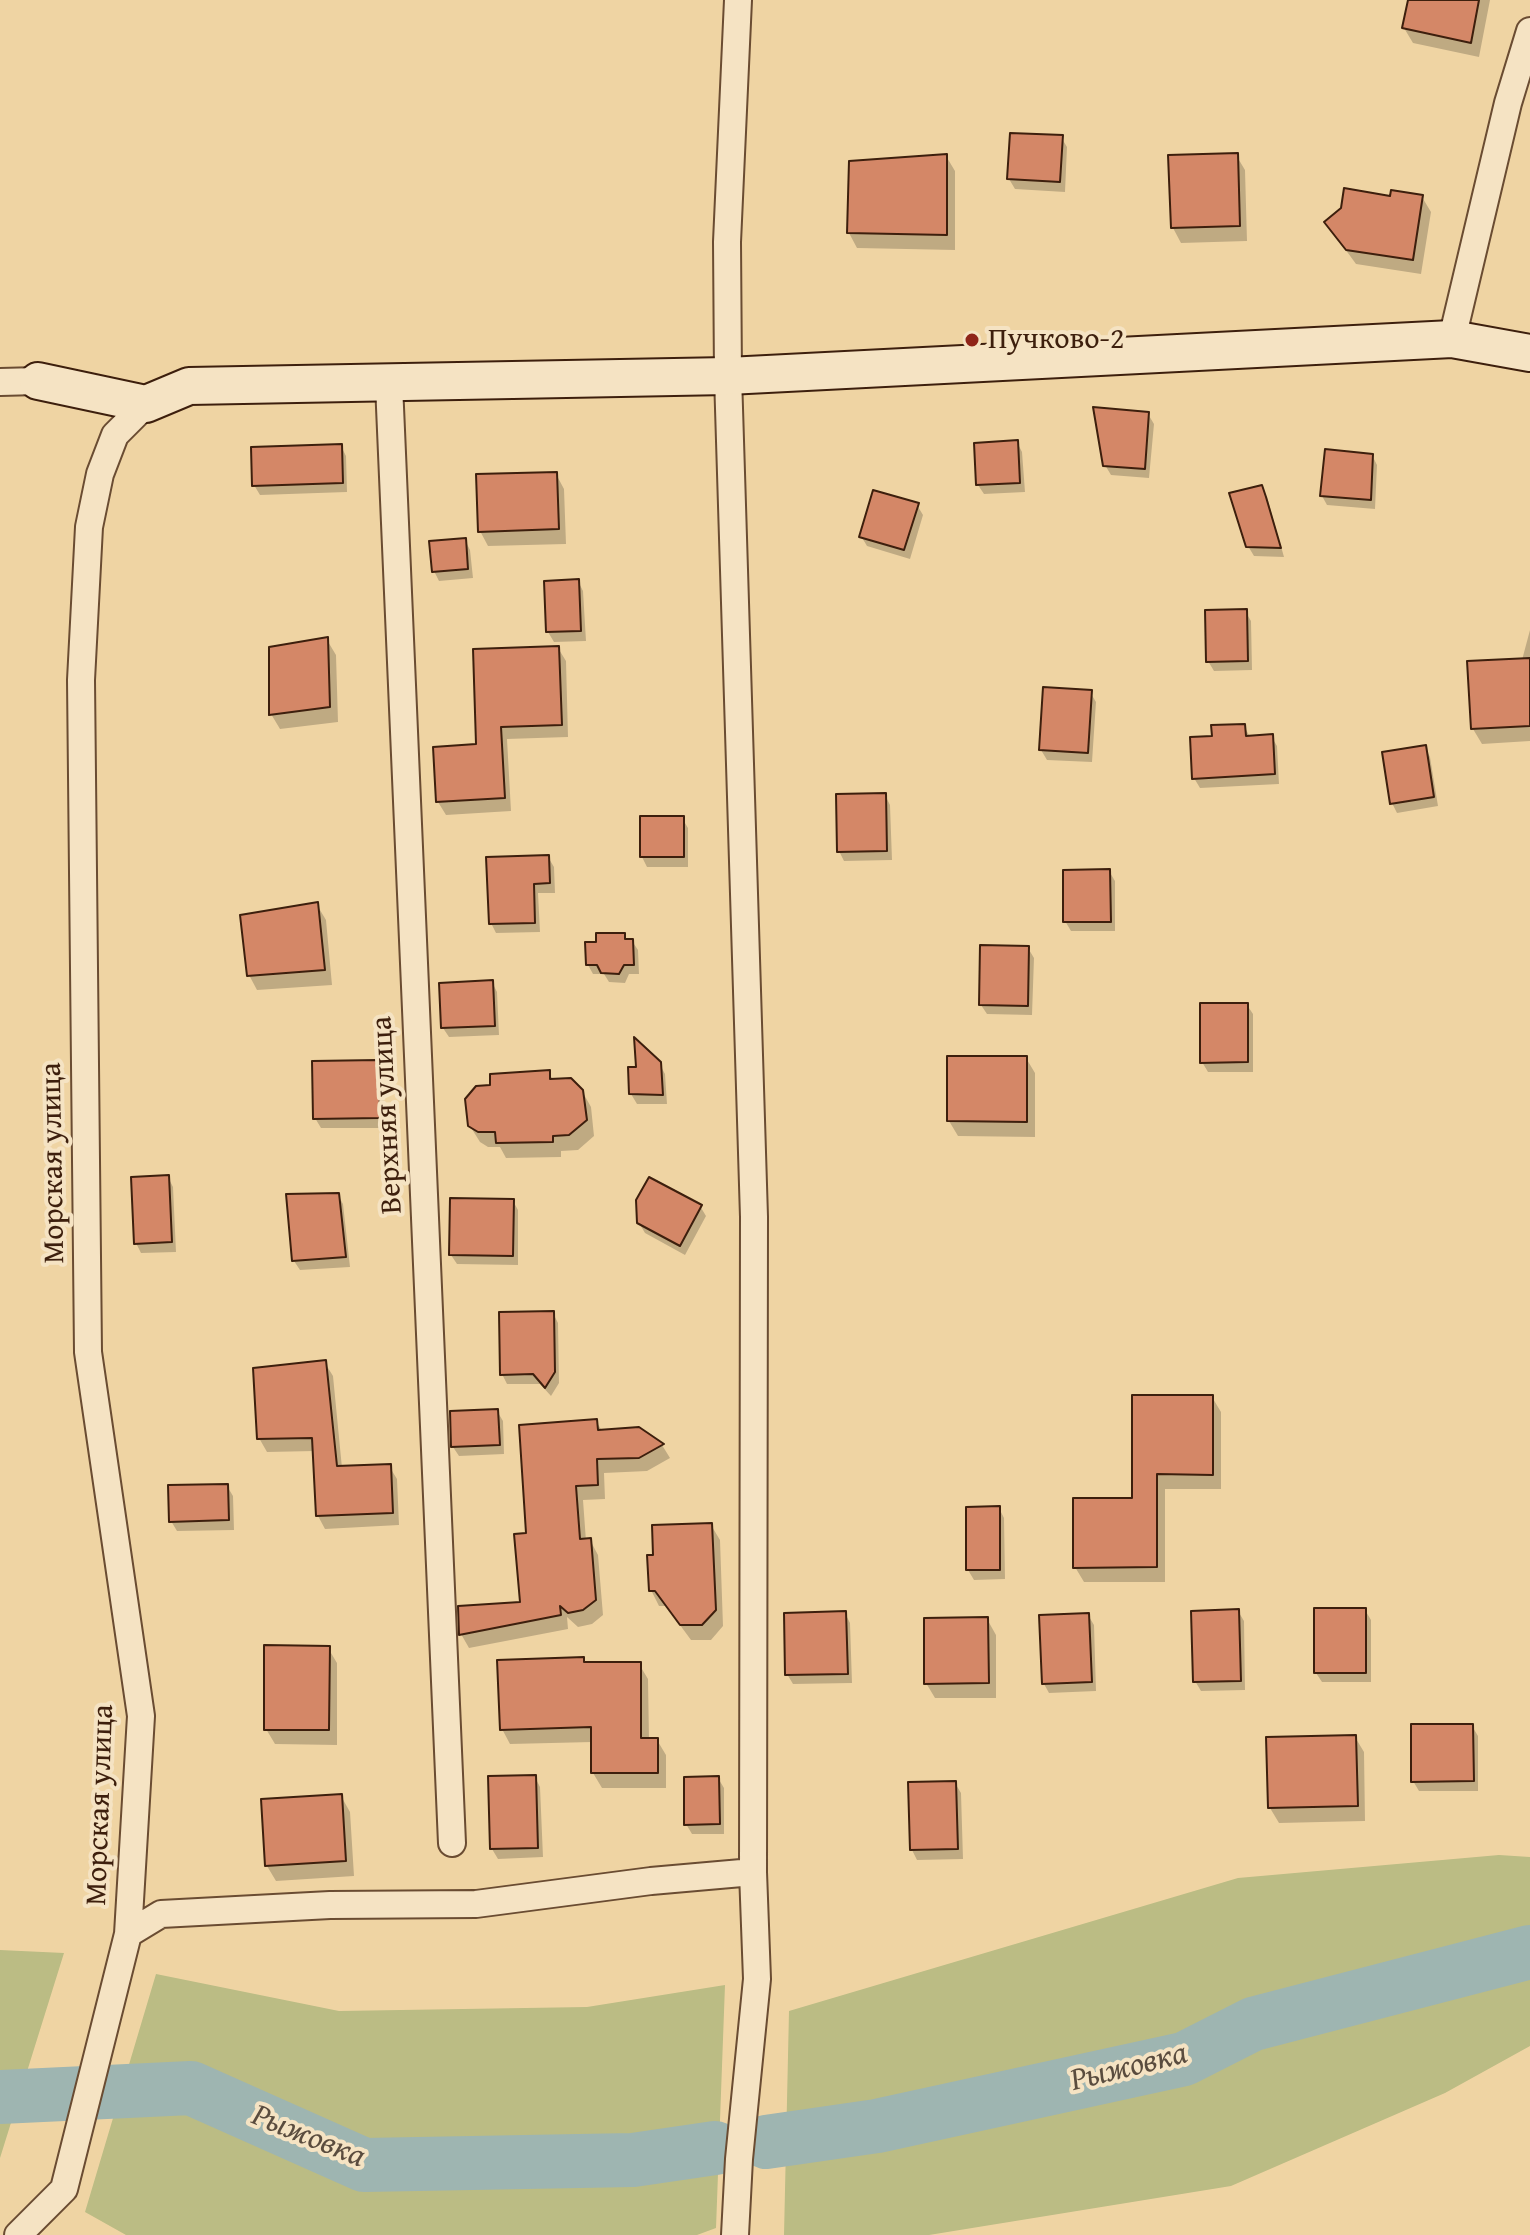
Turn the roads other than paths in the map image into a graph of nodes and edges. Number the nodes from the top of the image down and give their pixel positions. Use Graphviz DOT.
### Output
graph roads {
  1 [pos="738,0"];
  2 [pos="1530,31"];
  3 [pos="1452,339"];
  4 [pos="1530,353"];
  5 [pos="728,376"];
  6 [pos="38,381"];
  7 [pos="0,382"];
  8 [pos="389,384"];
  9 [pos="146,404"];
  10 [pos="452,1843"];
  11 [pos="753,1872"];
  12 [pos="128,1934"];
  13 [pos="18,2235"];
  14 [pos="735,2235"];
  1 -- 5 [label="street"];
  2 -- 3 [label="street"];
  3 -- 4 [label="street"];
  3 -- 5 [label="street"];
  5 -- 8 [label="street"];
  5 -- 11 [label="street"];
  6 -- 7 [label="street"];
  6 -- 9 [label="street"];
  8 -- 9 [label="street"];
  8 -- 10 [label="street, Верхняя улица"];
  9 -- 12 [label="street, Морская улица"];
  11 -- 12 [label="street"];
  11 -- 14 [label="street"];
  12 -- 13 [label="street, Морская улица"];
}
